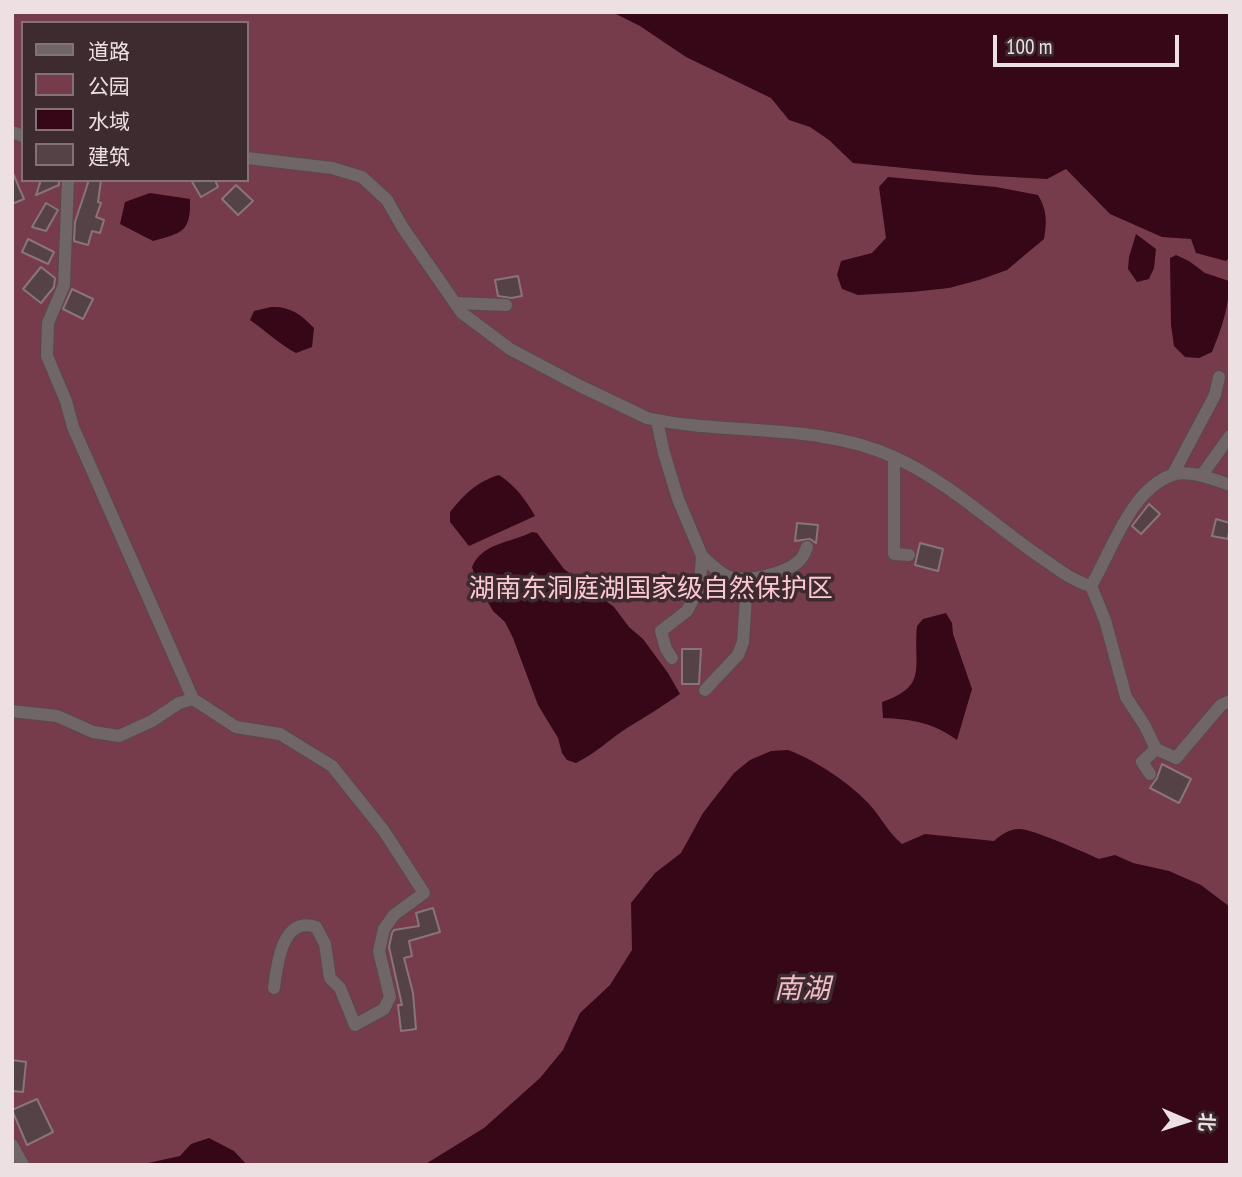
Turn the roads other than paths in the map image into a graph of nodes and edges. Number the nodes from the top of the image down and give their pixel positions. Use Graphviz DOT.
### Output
graph roads {
  1 [pos="248,158"];
  2 [pos="68,182"];
  3 [pos="456,303"];
  4 [pos="506,305"];
  5 [pos="1219,377"];
  6 [pos="657,421"];
  7 [pos="1230,436"];
  8 [pos="894,457"];
  9 [pos="1173,474"];
  10 [pos="1201,476"];
  11 [pos="1230,485"];
  12 [pos="807,547"];
  13 [pos="909,555"];
  14 [pos="702,556"];
  15 [pos="738,578"];
  16 [pos="1091,586"];
  17 [pos="672,658"];
  18 [pos="705,691"];
  19 [pos="193,699"];
  20 [pos="1230,701"];
  21 [pos="12,711"];
  22 [pos="1156,749"];
  23 [pos="1150,774"];
  24 [pos="274,988"];
  25 [pos="12,1145"];
  26 [pos="23,1165"];
  1 -- 3 [label="street"];
  2 -- 19 [label="street"];
  3 -- 4 [label="street"];
  3 -- 6 [label="street"];
  5 -- 9 [label="street"];
  6 -- 8 [label="street"];
  6 -- 14 [label="street"];
  7 -- 10 [label="street"];
  8 -- 13 [label="street"];
  8 -- 16 [label="street"];
  9 -- 10 [label="street"];
  9 -- 16 [label="street"];
  10 -- 11 [label="street"];
  12 -- 15 [label="street"];
  14 -- 15 [label="street"];
  14 -- 17 [label="street"];
  15 -- 18 [label="street"];
  16 -- 22 [label="street"];
  19 -- 21 [label="street"];
  19 -- 24 [label="street"];
  20 -- 22 [label="street"];
  22 -- 23 [label="street"];
  25 -- 26 [label="street"];
}
